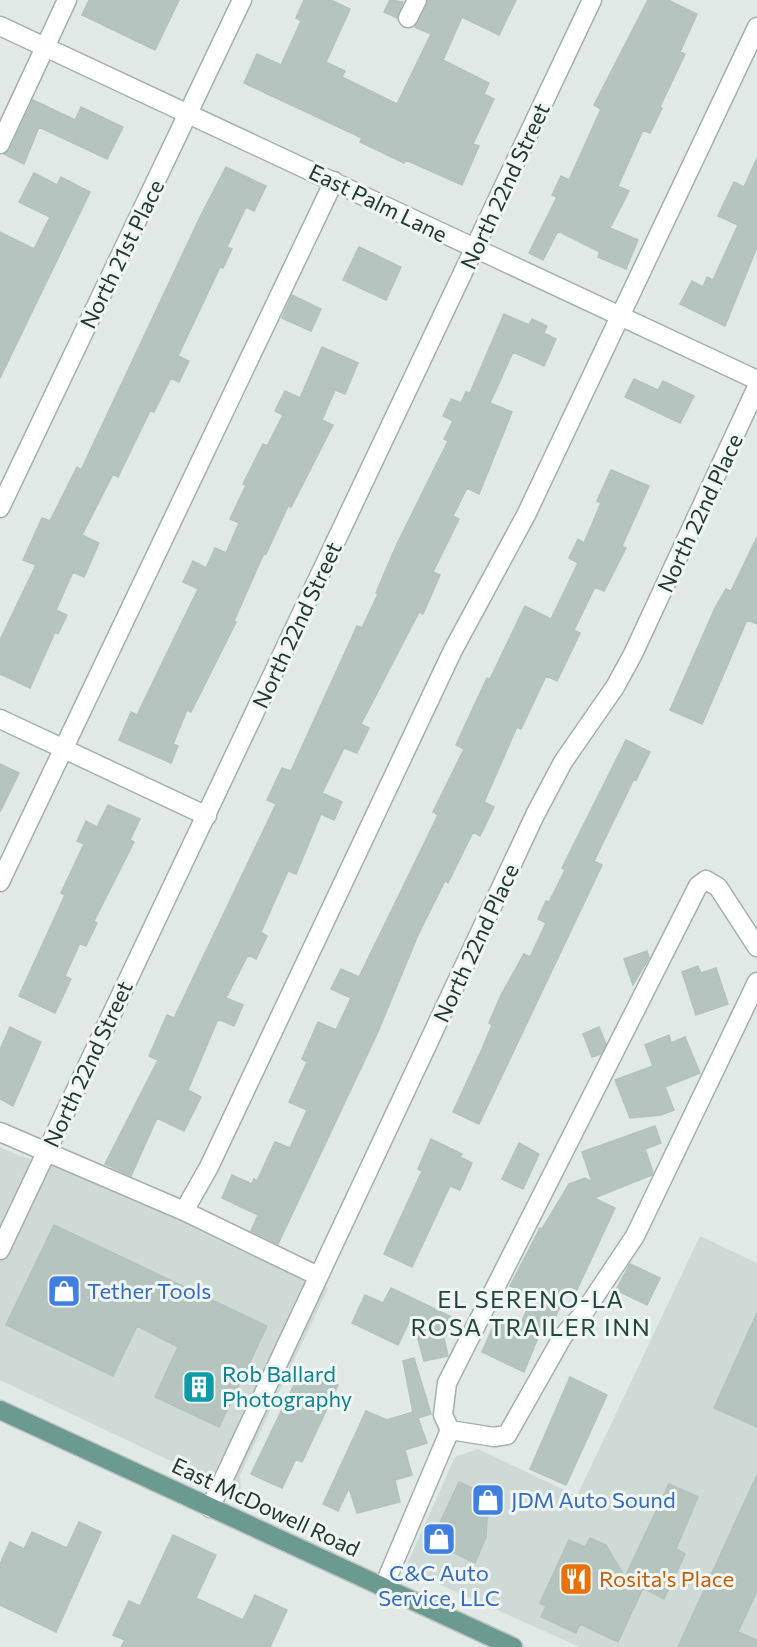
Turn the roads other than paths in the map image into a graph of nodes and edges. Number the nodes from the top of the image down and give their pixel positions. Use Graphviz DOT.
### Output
graph roads {
  1 [pos="67,0"];
  2 [pos="242,0"];
  3 [pos="417,0"];
  4 [pos="592,0"];
  5 [pos="408,18"];
  6 [pos="0,26"];
  7 [pos="757,27"];
  8 [pos="46,47"];
  9 [pos="189,114"];
  10 [pos="0,144"];
  11 [pos="334,181"];
  12 [pos="475,250"];
  13 [pos="620,315"];
  14 [pos="757,380"];
  15 [pos="757,387"];
  16 [pos="0,508"];
  17 [pos="0,719"];
  18 [pos="63,749"];
  19 [pos="207,816"];
  20 [pos="0,882"];
  21 [pos="757,946"];
  22 [pos="757,982"];
  23 [pos="0,1132"];
  24 [pos="46,1154"];
  25 [pos="184,1211"];
  26 [pos="0,1250"];
  27 [pos="318,1276"];
  28 [pos="0,1410"];
  29 [pos="450,1430"];
  30 [pos="210,1508"];
  31 [pos="383,1588"];
  32 [pos="513,1647"];
  1 -- 8 [label="street"];
  2 -- 9 [label="street, North 21st Place"];
  3 -- 5 [label="street"];
  4 -- 12 [label="street, North 22nd Street"];
  6 -- 8 [label="street, East Palm Lane"];
  7 -- 13 [label="street"];
  8 -- 9 [label="street, East Palm Lane"];
  8 -- 10 [label="street"];
  9 -- 11 [label="street, East Palm Lane"];
  9 -- 16 [label="street, North 21st Place"];
  11 -- 12 [label="street, East Palm Lane"];
  11 -- 18 [label="street"];
  12 -- 13 [label="street, East Palm Lane"];
  12 -- 19 [label="street, North 22nd Street"];
  13 -- 14 [label="street, East Palm Lane"];
  13 -- 25 [label="street"];
  15 -- 27 [label="street, North 22nd Place"];
  17 -- 18 [label="street"];
  18 -- 19 [label="street"];
  18 -- 20 [label="street"];
  19 -- 24 [label="street, North 22nd Street"];
  21 -- 29 [label="street"];
  22 -- 29 [label="street"];
  23 -- 24 [label="street"];
  24 -- 25 [label="street"];
  24 -- 26 [label="street, North 22nd Street"];
  25 -- 27 [label="street"];
  27 -- 30 [label="street, North 22nd Place"];
  28 -- 30 [label="main road, East McDowell Road"];
  29 -- 31 [label="street"];
  30 -- 31 [label="main road, East McDowell Road"];
  31 -- 32 [label="main road, East McDowell Road"];
}
